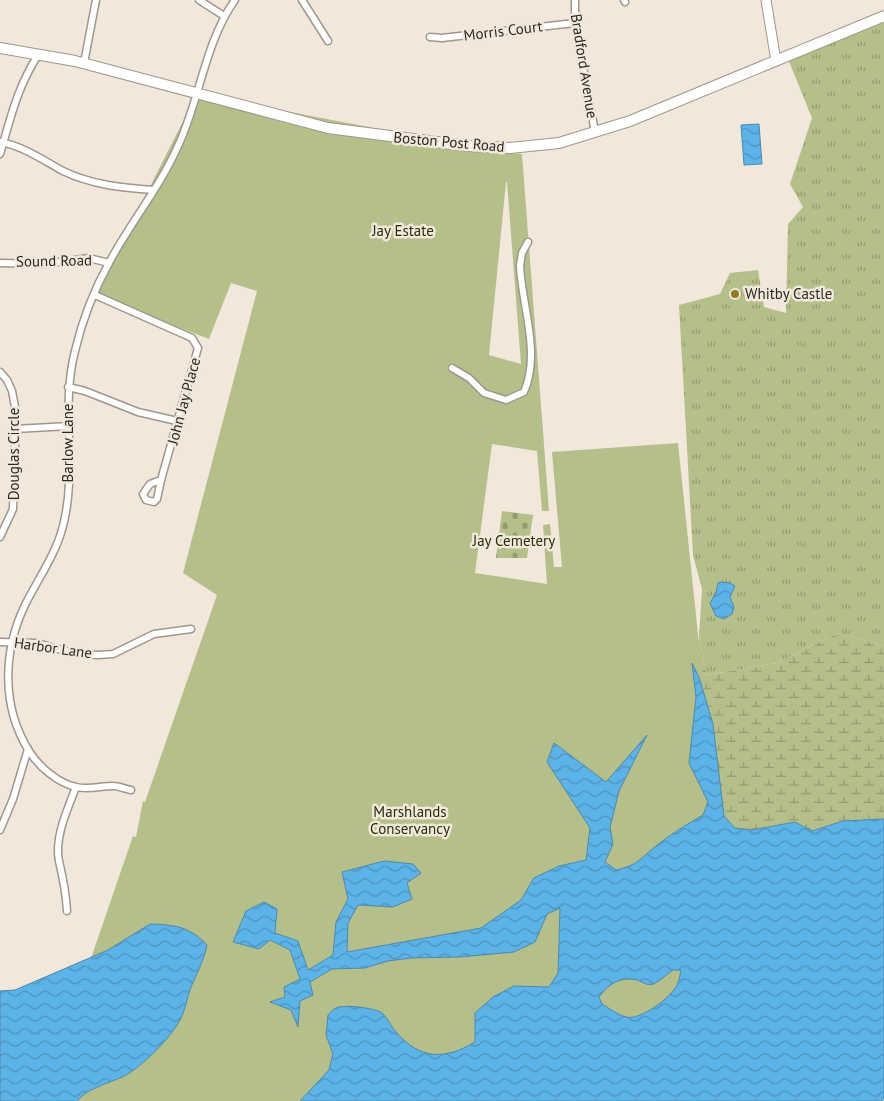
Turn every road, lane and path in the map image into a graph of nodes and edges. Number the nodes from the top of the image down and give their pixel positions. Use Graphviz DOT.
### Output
graph roads {
  1 [pos="96,0"];
  2 [pos="199,0"];
  3 [pos="235,0"];
  4 [pos="302,0"];
  5 [pos="575,0"];
  6 [pos="766,0"];
  7 [pos="224,16"];
  8 [pos="884,16"];
  9 [pos="576,23"];
  10 [pos="430,37"];
  11 [pos="328,41"];
  12 [pos="0,48"];
  13 [pos="38,55"];
  14 [pos="776,61"];
  15 [pos="84,63"];
  16 [pos="198,93"];
  17 [pos="595,132"];
  18 [pos="2,142"];
  19 [pos="0,154"];
  20 [pos="154,190"];
  21 [pos="528,242"];
  22 [pos="0,263"];
  23 [pos="109,263"];
  24 [pos="95,295"];
  25 [pos="452,368"];
  26 [pos="0,372"];
  27 [pos="68,387"];
  28 [pos="177,421"];
  29 [pos="69,426"];
  30 [pos="15,429"];
  31 [pos="161,480"];
  32 [pos="0,536"];
  33 [pos="191,629"];
  34 [pos="0,642"];
  35 [pos="12,642"];
  36 [pos="28,749"];
  37 [pos="76,787"];
  38 [pos="131,790"];
  39 [pos="0,830"];
  40 [pos="67,911"];
  1 -- 15 [label="street"];
  2 -- 7 [label="street"];
  3 -- 7 [label="street, Barlow Lane"];
  4 -- 11 [label="street"];
  5 -- 9 [label="street, Bradford Avenue"];
  6 -- 14 [label="street"];
  7 -- 16 [label="street, Barlow Lane"];
  8 -- 14 [label="main road, Boston Post Road"];
  9 -- 10 [label="street, Morris Court"];
  9 -- 17 [label="street, Bradford Avenue"];
  12 -- 13 [label="main road, Boston Post Road"];
  13 -- 15 [label="main road, Boston Post Road"];
  13 -- 18 [label="street"];
  14 -- 17 [label="main road, Boston Post Road"];
  15 -- 16 [label="main road, Boston Post Road"];
  16 -- 17 [label="main road, Boston Post Road"];
  16 -- 20 [label="street, Barlow Lane"];
  18 -- 19 [label="street"];
  18 -- 20 [label="street"];
  20 -- 23 [label="street, Barlow Lane"];
  21 -- 25 [label="street"];
  22 -- 23 [label="street, Sound Road"];
  23 -- 24 [label="street, Barlow Lane"];
  24 -- 27 [label="street, Barlow Lane"];
  24 -- 28 [label="street, John Jay Place"];
  26 -- 30 [label="street, Douglas Circle"];
  27 -- 28 [label="street"];
  27 -- 29 [label="street, Barlow Lane"];
  28 -- 31 [label="street, John Jay Place"];
  29 -- 30 [label="street"];
  29 -- 35 [label="street, Barlow Lane"];
  30 -- 32 [label="street, Douglas Circle"];
  33 -- 35 [label="street, Harbor Lane"];
  34 -- 35 [label="street, Harbor Lane"];
  35 -- 36 [label="street, Barlow Lane"];
  36 -- 37 [label="street, Barlow Lane"];
  36 -- 39 [label="street"];
  37 -- 38 [label="street"];
  37 -- 40 [label="street"];
}
